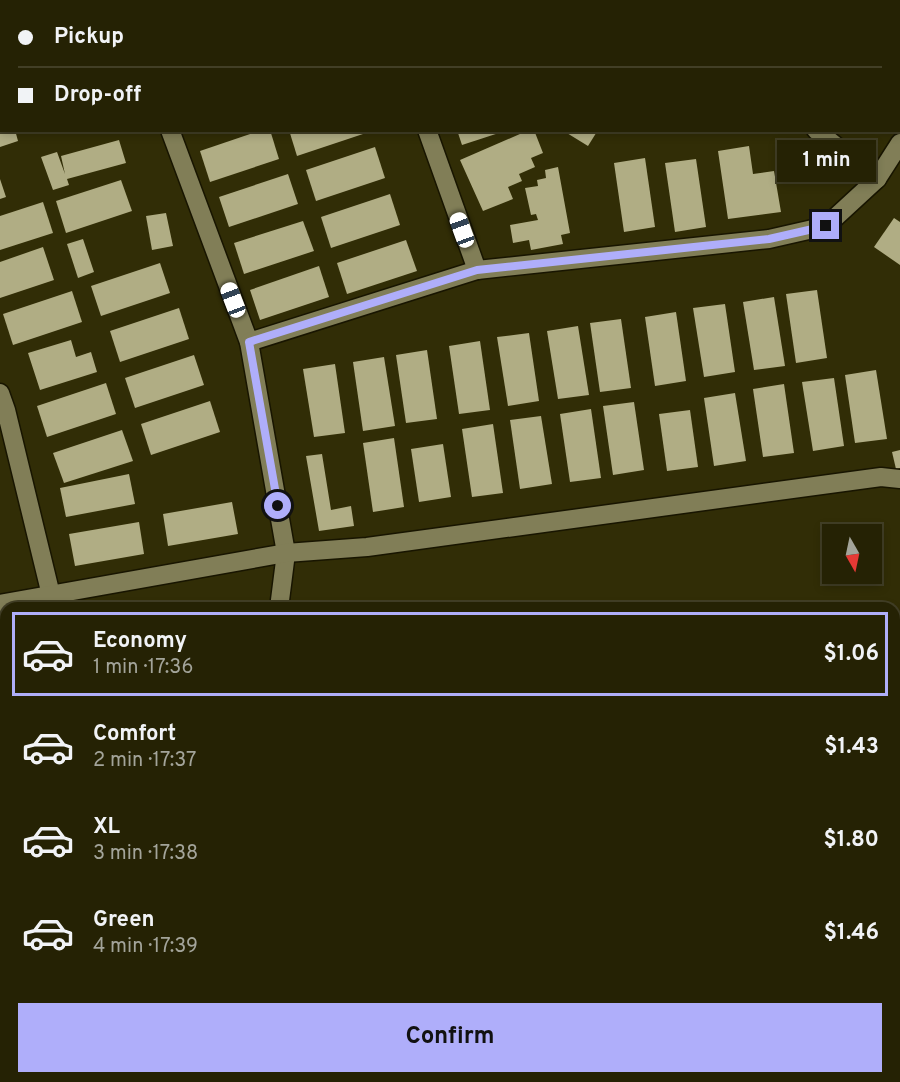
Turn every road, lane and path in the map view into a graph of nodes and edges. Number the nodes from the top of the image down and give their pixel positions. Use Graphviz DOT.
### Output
graph roads {
  1 [pos="171,132"];
  2 [pos="428,132"];
  3 [pos="818,132"];
  4 [pos="900,143"];
  5 [pos="877,179"];
  6 [pos="477,270"];
  7 [pos="249,342"];
  8 [pos="0,393"];
  9 [pos="900,479"];
  10 [pos="286,554"];
  11 [pos="51,595"];
  12 [pos="11,602"];
  13 [pos="280,602"];
  1 -- 7 [label="street"];
  2 -- 6 [label="street"];
  3 -- 5 [label="street"];
  4 -- 5 [label="street"];
  5 -- 6 [label="street"];
  6 -- 7 [label="street"];
  7 -- 10 [label="street"];
  8 -- 11 [label="street"];
  9 -- 10 [label="street"];
  10 -- 11 [label="street"];
  10 -- 13 [label="street"];
  11 -- 12 [label="street"];
}
